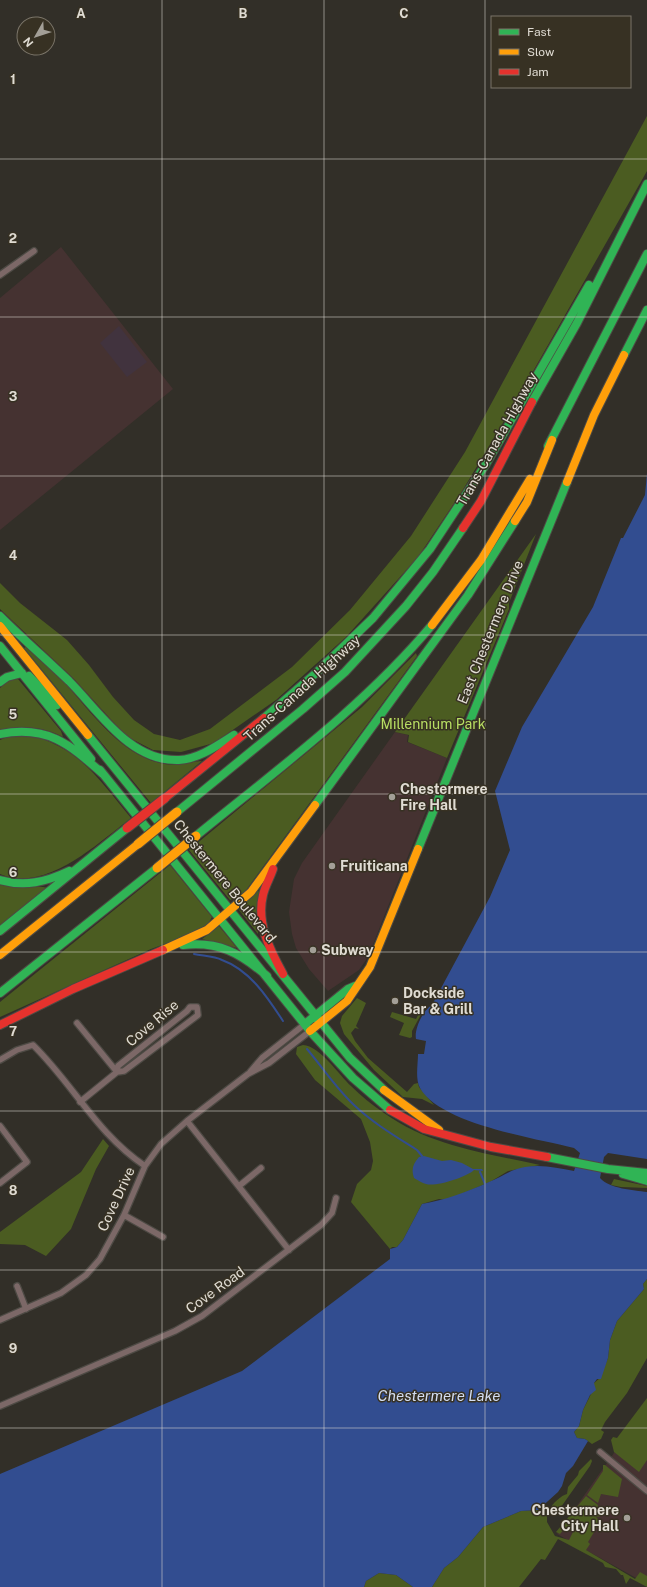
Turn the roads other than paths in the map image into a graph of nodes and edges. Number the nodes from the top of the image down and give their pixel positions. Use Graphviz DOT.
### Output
graph roads {
  1 [pos="647,183"];
  2 [pos="34,251"];
  3 [pos="647,254"];
  4 [pos="0,275"];
  5 [pos="647,310"];
  6 [pos="552,440"];
  7 [pos="0,616"];
  8 [pos="0,626"];
  9 [pos="0,646"];
  10 [pos="22,673"];
  11 [pos="0,682"];
  12 [pos="279,706"];
  13 [pos="0,734"];
  14 [pos="103,774"];
  15 [pos="130,786"];
  16 [pos="279,854"];
  17 [pos="93,856"];
  18 [pos="0,880"];
  19 [pos="230,909"];
  20 [pos="220,918"];
  21 [pos="0,931"];
  22 [pos="170,948"];
  23 [pos="0,955"];
  24 [pos="283,974"];
  25 [pos="267,976"];
  26 [pos="0,993"];
  27 [pos="318,1019"];
  28 [pos="78,1023"];
  29 [pos="0,1025"];
  30 [pos="308,1027"];
  31 [pos="0,1060"];
  32 [pos="117,1072"];
  33 [pos="248,1074"];
  34 [pos="80,1102"];
  35 [pos="187,1121"];
  36 [pos="0,1126"];
  37 [pos="445,1134"];
  38 [pos="144,1166"];
  39 [pos="261,1168"];
  40 [pos="608,1169"];
  41 [pos="647,1173"];
  42 [pos="647,1181"];
  43 [pos="0,1183"];
  44 [pos="238,1186"];
  45 [pos="336,1198"];
  46 [pos="124,1215"];
  47 [pos="163,1237"];
  48 [pos="289,1250"];
  49 [pos="17,1286"];
  50 [pos="26,1309"];
  51 [pos="0,1320"];
  52 [pos="0,1406"];
  53 [pos="600,1452"];
  54 [pos="647,1491"];
  1 -- 12 [label="main road"];
  1 -- 23 [label="main road, Trans-Canada Highway, bridge"];
  2 -- 4 [label="street"];
  3 -- 6 [label="main road"];
  5 -- 27 [label="main road, East Chestermere Drive"];
  6 -- 16 [label="main road"];
  6 -- 26 [label="main road, bridge"];
  7 -- 12 [label="main road"];
  8 -- 15 [label="main road, Chestermere Boulevard"];
  9 -- 10 [label="main road, Chestermere Boulevard"];
  10 -- 11 [label="main road"];
  10 -- 14 [label="main road, Chestermere Boulevard"];
  10 -- 15 [label="main road"];
  12 -- 17 [label="main road, bridge"];
  13 -- 14 [label="main road"];
  14 -- 20 [label="main road, Chestermere Boulevard"];
  15 -- 19 [label="main road, Chestermere Boulevard"];
  16 -- 19 [label="main road"];
  16 -- 24 [label="main road"];
  17 -- 18 [label="main road"];
  17 -- 21 [label="main road"];
  19 -- 20 [label="main road"];
  19 -- 24 [label="main road, Chestermere Boulevard"];
  20 -- 22 [label="main road"];
  20 -- 25 [label="main road, Chestermere Boulevard"];
  22 -- 25 [label="main road"];
  22 -- 29 [label="main road"];
  24 -- 27 [label="main road, Chestermere Boulevard"];
  25 -- 30 [label="main road, Chestermere Boulevard"];
  27 -- 30 [label="main road, East Chestermere Drive"];
  27 -- 37 [label="main road, Chestermere Boulevard"];
  28 -- 32 [label="street"];
  30 -- 33 [label="street, Cove Drive"];
  30 -- 33 [label="street, Cove Drive"];
  30 -- 37 [label="main road, Chestermere Boulevard"];
  31 -- 34 [label="street"];
  32 -- 32 [label="street, Cove Rise"];
  32 -- 34 [label="street, Cove Rise"];
  33 -- 35 [label="street, Cove Drive"];
  34 -- 38 [label="street"];
  35 -- 38 [label="street, Cove Drive"];
  35 -- 44 [label="street"];
  36 -- 43 [label="street"];
  37 -- 40 [label="main road, Chestermere Boulevard"];
  38 -- 46 [label="street, Cove Drive"];
  39 -- 44 [label="street"];
  40 -- 41 [label="main road, Chestermere Boulevard"];
  40 -- 42 [label="main road, Chestermere Boulevard"];
  44 -- 48 [label="street"];
  45 -- 48 [label="street, Cove Road"];
  46 -- 47 [label="street"];
  46 -- 50 [label="street, Cove Drive"];
  48 -- 52 [label="street, Cove Road"];
  49 -- 50 [label="street"];
  50 -- 51 [label="street, Cove Drive"];
  53 -- 54 [label="street"];
}
